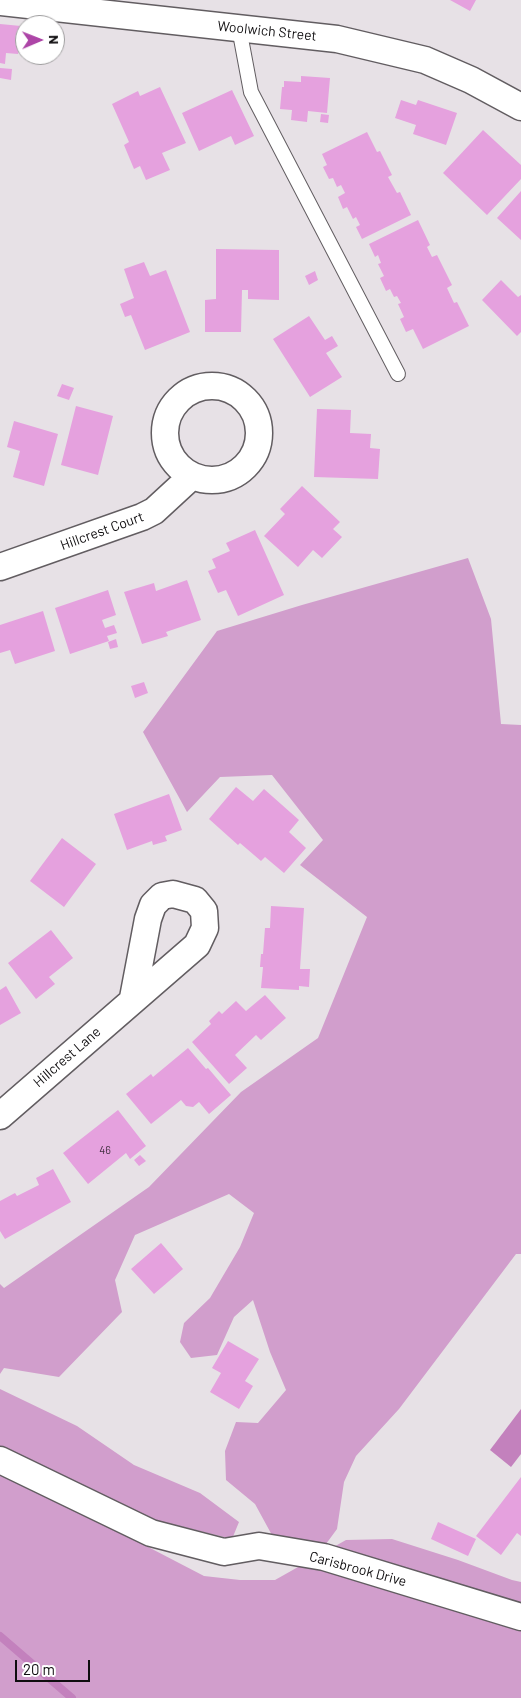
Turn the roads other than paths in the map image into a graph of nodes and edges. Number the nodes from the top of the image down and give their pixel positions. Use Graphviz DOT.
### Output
graph roads {
  1 [pos="0,2"];
  2 [pos="239,28"];
  3 [pos="521,108"];
  4 [pos="398,374"];
  5 [pos="192,476"];
  6 [pos="0,567"];
  7 [pos="134,998"];
  8 [pos="0,1116"];
  9 [pos="0,1460"];
  10 [pos="521,1617"];
  1 -- 2 [label="street, Woolwich Street"];
  2 -- 3 [label="street, Woolwich Street"];
  2 -- 4 [label="lane"];
  5 -- 6 [label="street, Hillcrest Court"];
  7 -- 8 [label="street, Hillcrest Lane"];
  9 -- 10 [label="street, Carisbrook Drive"];
}
